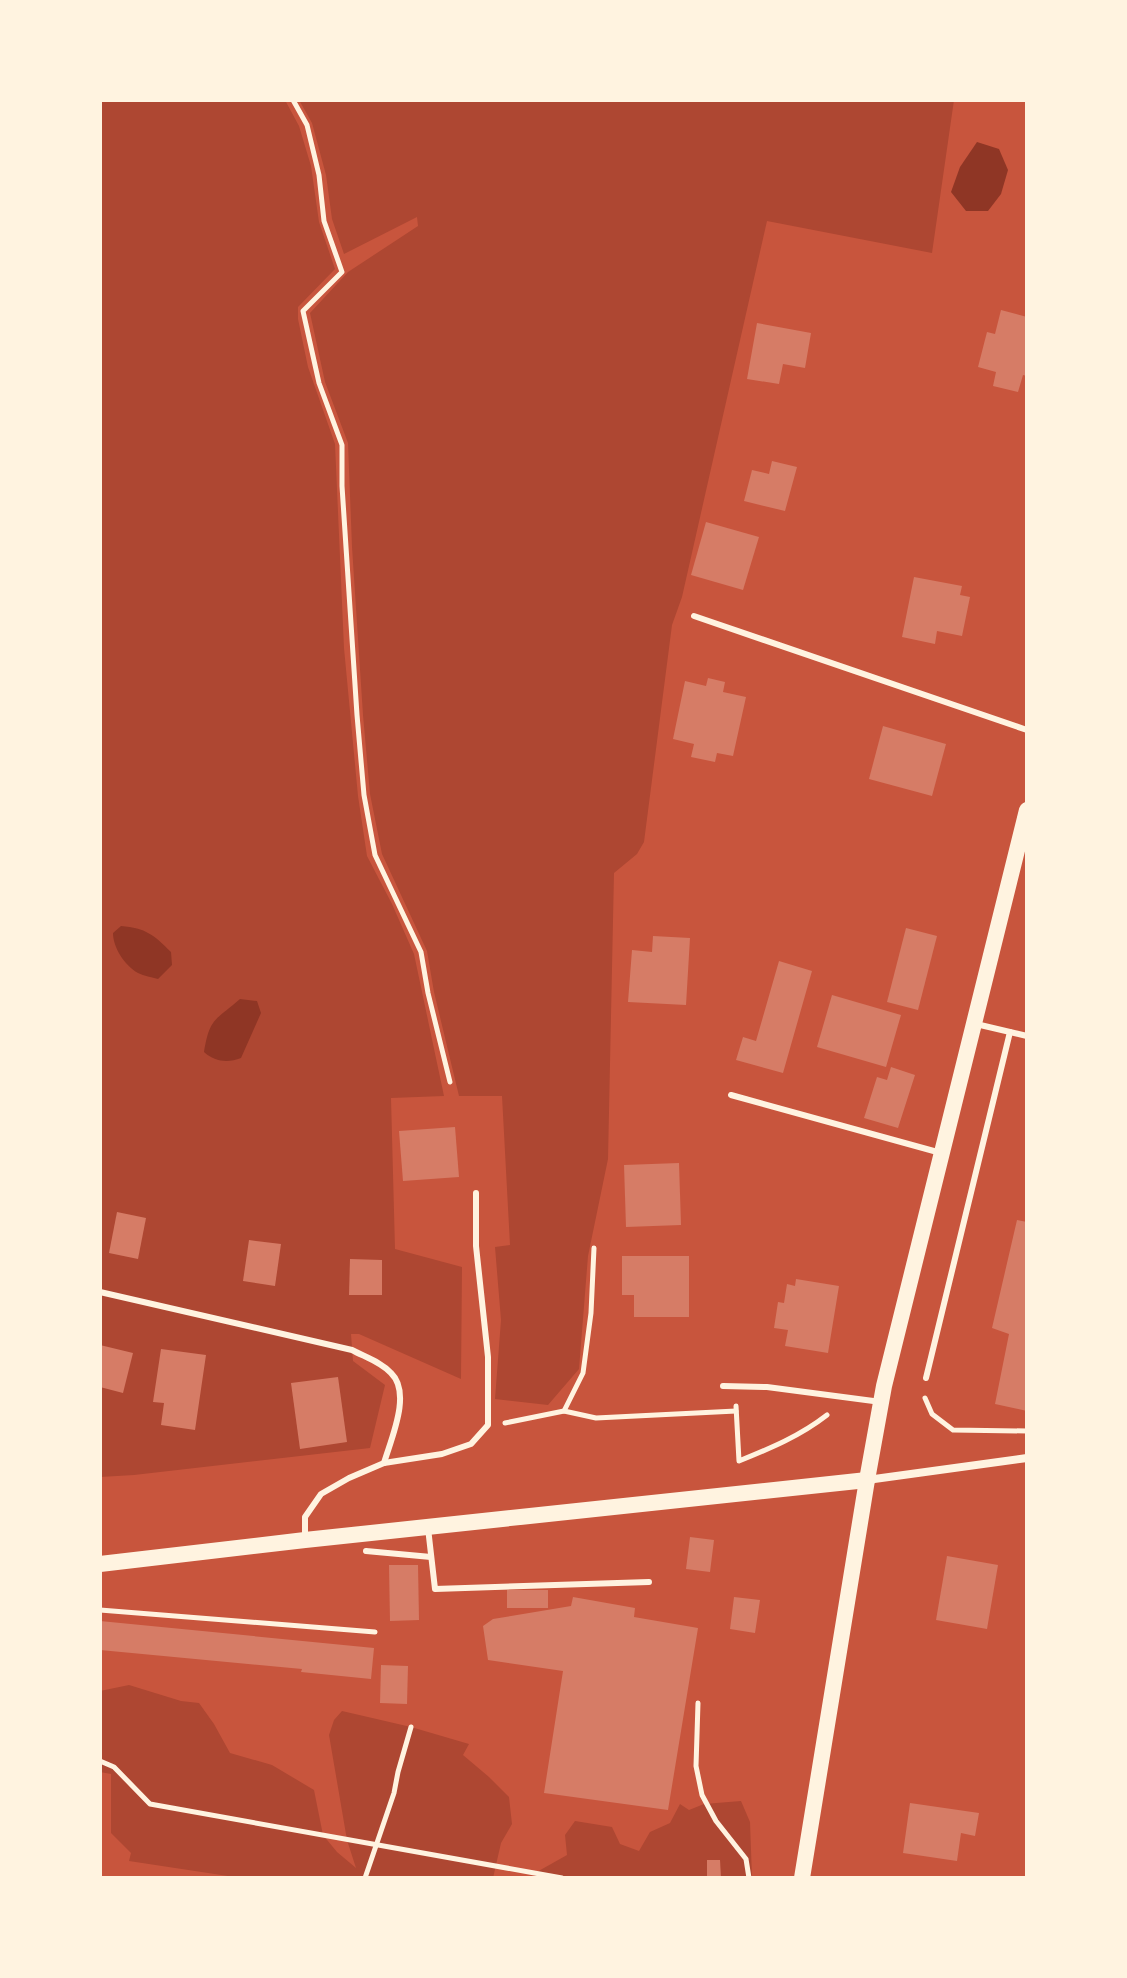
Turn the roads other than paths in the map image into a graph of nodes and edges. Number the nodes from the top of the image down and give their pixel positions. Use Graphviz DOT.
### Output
graph roads {
  1 [pos="694,616"];
  2 [pos="1027,730"];
  3 [pos="1027,810"];
  4 [pos="974,1023"];
  5 [pos="1010,1032"];
  6 [pos="1027,1036"];
  7 [pos="731,1095"];
  8 [pos="941,1153"];
  9 [pos="476,1193"];
  10 [pos="100,1292"];
  11 [pos="926,1378"];
  12 [pos="723,1386"];
  13 [pos="881,1402"];
  14 [pos="1027,1458"];
  15 [pos="384,1463"];
  16 [pos="867,1480"];
  17 [pos="428,1528"];
  18 [pos="305,1540"];
  19 [pos="366,1551"];
  20 [pos="431,1557"];
  21 [pos="100,1564"];
  22 [pos="649,1582"];
  23 [pos="802,1878"];
  1 -- 2 [label="lane"];
  3 -- 4 [label="main road"];
  4 -- 5 [label="lane"];
  4 -- 8 [label="main road"];
  5 -- 6 [label="lane"];
  5 -- 11 [label="lane"];
  7 -- 8 [label="lane"];
  8 -- 13 [label="main road"];
  9 -- 15 [label="lane"];
  10 -- 15 [label="lane"];
  12 -- 13 [label="lane"];
  13 -- 16 [label="main road"];
  14 -- 16 [label="street"];
  15 -- 18 [label="lane"];
  16 -- 17 [label="main road"];
  16 -- 23 [label="main road"];
  17 -- 18 [label="main road"];
  17 -- 20 [label="lane"];
  18 -- 21 [label="main road"];
  19 -- 20 [label="lane"];
  20 -- 22 [label="lane"];
}
